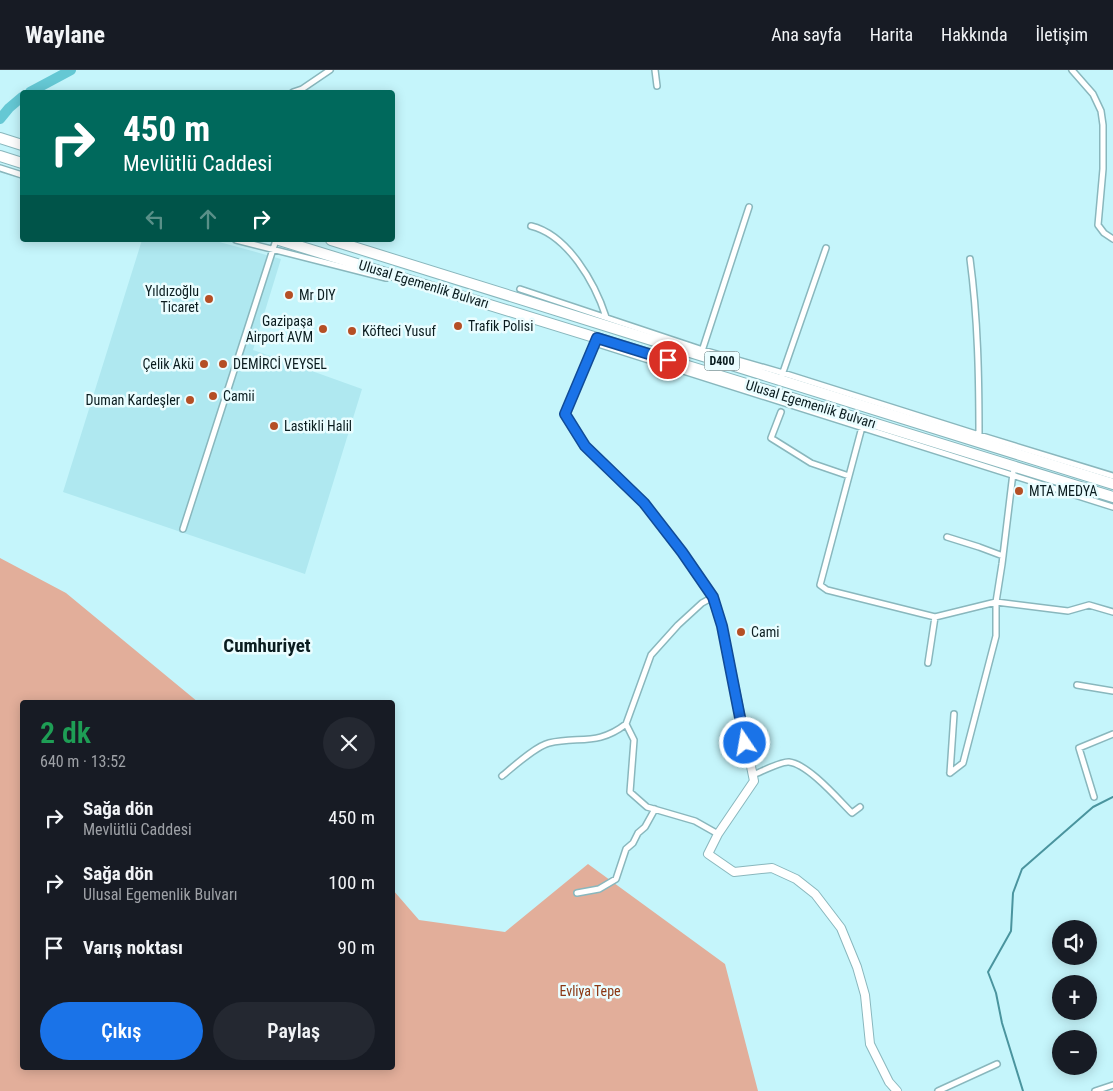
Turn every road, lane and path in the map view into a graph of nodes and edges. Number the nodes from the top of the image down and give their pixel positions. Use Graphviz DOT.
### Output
graph roads {
  1 [pos="330,70"];
  2 [pos="655,70"];
  3 [pos="1072,70"];
  4 [pos="657,86"];
  5 [pos="297,90"];
  6 [pos="4,139"];
  7 [pos="20,144"];
  8 [pos="1,156"];
  9 [pos="20,163"];
  10 [pos="0,168"];
  11 [pos="20,174"];
  12 [pos="749,207"];
  13 [pos="531,226"];
  14 [pos="1113,239"];
  15 [pos="243,242"];
  16 [pos="277,242"];
  17 [pos="284,242"];
  18 [pos="339,242"];
  19 [pos="826,248"];
  20 [pos="273,250"];
  21 [pos="970,259"];
  22 [pos="402,280"];
  23 [pos="520,290"];
  24 [pos="606,317"];
  25 [pos="596,340"];
  26 [pos="702,352"];
  27 [pos="782,376"];
  28 [pos="782,412"];
  29 [pos="862,427"];
  30 [pos="979,438"];
  31 [pos="1017,453"];
  32 [pos="1013,470"];
  33 [pos="849,476"];
  34 [pos="1113,476"];
  35 [pos="1113,484"];
  36 [pos="1113,496"];
  37 [pos="1113,507"];
  38 [pos="183,529"];
  39 [pos="947,537"];
  40 [pos="1003,556"];
  41 [pos="713,597"];
  42 [pos="996,602"];
  43 [pos="1113,612"];
  44 [pos="935,617"];
  45 [pos="928,664"];
  46 [pos="1077,685"];
  47 [pos="1113,691"];
  48 [pos="954,714"];
  49 [pos="626,724"];
  50 [pos="1113,734"];
  51 [pos="753,775"];
  52 [pos="502,776"];
  53 [pos="1094,797"];
  54 [pos="860,807"];
  55 [pos="655,810"];
  56 [pos="718,834"];
  57 [pos="577,892"];
  58 [pos="997,1064"];
  59 [pos="1113,1085"];
  60 [pos="897,1091"];
  61 [pos="938,1091"];
  62 [pos="1095,1091"];
  1 -- 5 [label="street"];
  2 -- 4 [label="street"];
  3 -- 14 [label="street"];
  6 -- 7 [label="highway"];
  8 -- 9 [label="highway"];
  10 -- 11 [label="street"];
  12 -- 26 [label="street"];
  13 -- 24 [label="street"];
  15 -- 20 [label="street"];
  16 -- 20 [label="street"];
  17 -- 22 [label="highway, Ulusal Egemenlik Bulvarı / D400"];
  18 -- 26 [label="highway, Ulusal Egemenlik Bulvarı / D400"];
  19 -- 27 [label="street"];
  20 -- 22 [label="street"];
  20 -- 38 [label="street"];
  21 -- 30 [label="street"];
  22 -- 25 [label="highway, Ulusal Egemenlik Bulvarı / D400"];
  23 -- 24 [label="street"];
  24 -- 26 [label="street"];
  25 -- 29 [label="street"];
  25 -- 32 [label="highway, Ulusal Egemenlik Bulvarı / D400"];
  25 -- 41 [label="street"];
  26 -- 27 [label="highway, Ulusal Egemenlik Bulvarı / D400"];
  27 -- 30 [label="highway, Ulusal Egemenlik Bulvarı / D400"];
  28 -- 33 [label="street"];
  29 -- 32 [label="street"];
  29 -- 33 [label="street"];
  30 -- 31 [label="highway, Ulusal Egemenlik Bulvarı / D400"];
  30 -- 34 [label="street"];
  31 -- 32 [label="highway"];
  31 -- 35 [label="highway, Ulusal Egemenlik Bulvarı / D400"];
  32 -- 36 [label="highway, Ulusal Egemenlik Bulvarı / D400"];
  32 -- 37 [label="street"];
  32 -- 40 [label="street"];
  33 -- 44 [label="street"];
  39 -- 40 [label="street"];
  40 -- 42 [label="street"];
  41 -- 49 [label="street"];
  41 -- 51 [label="street"];
  42 -- 43 [label="street"];
  42 -- 44 [label="street"];
  42 -- 48 [label="street"];
  44 -- 45 [label="street"];
  46 -- 47 [label="street"];
  49 -- 52 [label="street"];
  49 -- 55 [label="street"];
  50 -- 53 [label="street"];
  51 -- 54 [label="street"];
  51 -- 56 [label="street"];
  55 -- 56 [label="street"];
  55 -- 57 [label="street"];
  56 -- 60 [label="street"];
  58 -- 61 [label="street"];
  59 -- 62 [label="street"];
}
